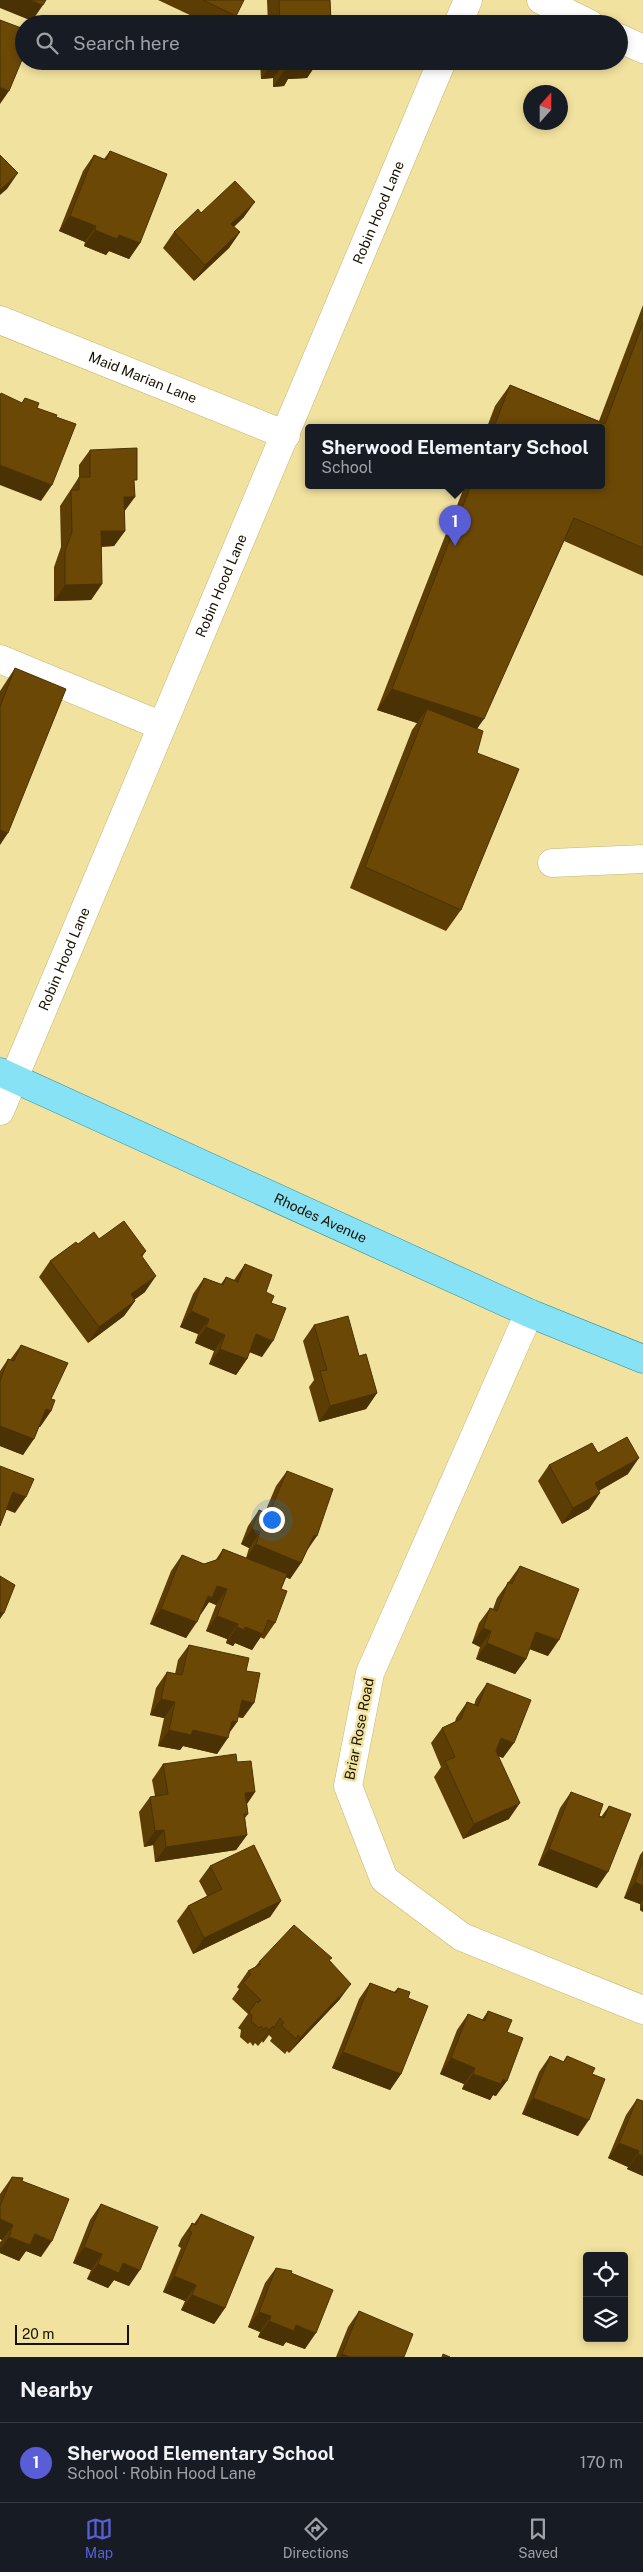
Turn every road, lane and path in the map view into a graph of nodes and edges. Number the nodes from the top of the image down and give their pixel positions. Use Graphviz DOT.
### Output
graph roads {
  1 [pos="468,0"];
  2 [pos="541,0"];
  3 [pos="462,15"];
  4 [pos="572,15"];
  5 [pos="628,42"];
  6 [pos="643,50"];
  7 [pos="438,70"];
  8 [pos="0,320"];
  9 [pos="286,435"];
  10 [pos="0,659"];
  11 [pos="162,726"];
  12 [pos="643,859"];
  13 [pos="552,863"];
  14 [pos="7,1075"];
  15 [pos="0,1111"];
  16 [pos="529,1313"];
  17 [pos="643,1359"];
  18 [pos="643,2010"];
  1 -- 3 [label="street"];
  2 -- 4 [label="street"];
  5 -- 6 [label="street"];
  7 -- 9 [label="street, Robin Hood Lane"];
  8 -- 9 [label="street, Maid Marian Lane"];
  9 -- 11 [label="street, Robin Hood Lane"];
  10 -- 11 [label="street"];
  11 -- 14 [label="street, Robin Hood Lane"];
  12 -- 13 [label="street"];
  14 -- 15 [label="street, Robin Hood Lane"];
  14 -- 16 [label="main road, Rhodes Avenue"];
  16 -- 17 [label="main road, Rhodes Avenue"];
  16 -- 18 [label="street, Briar Rose Road"];
}
